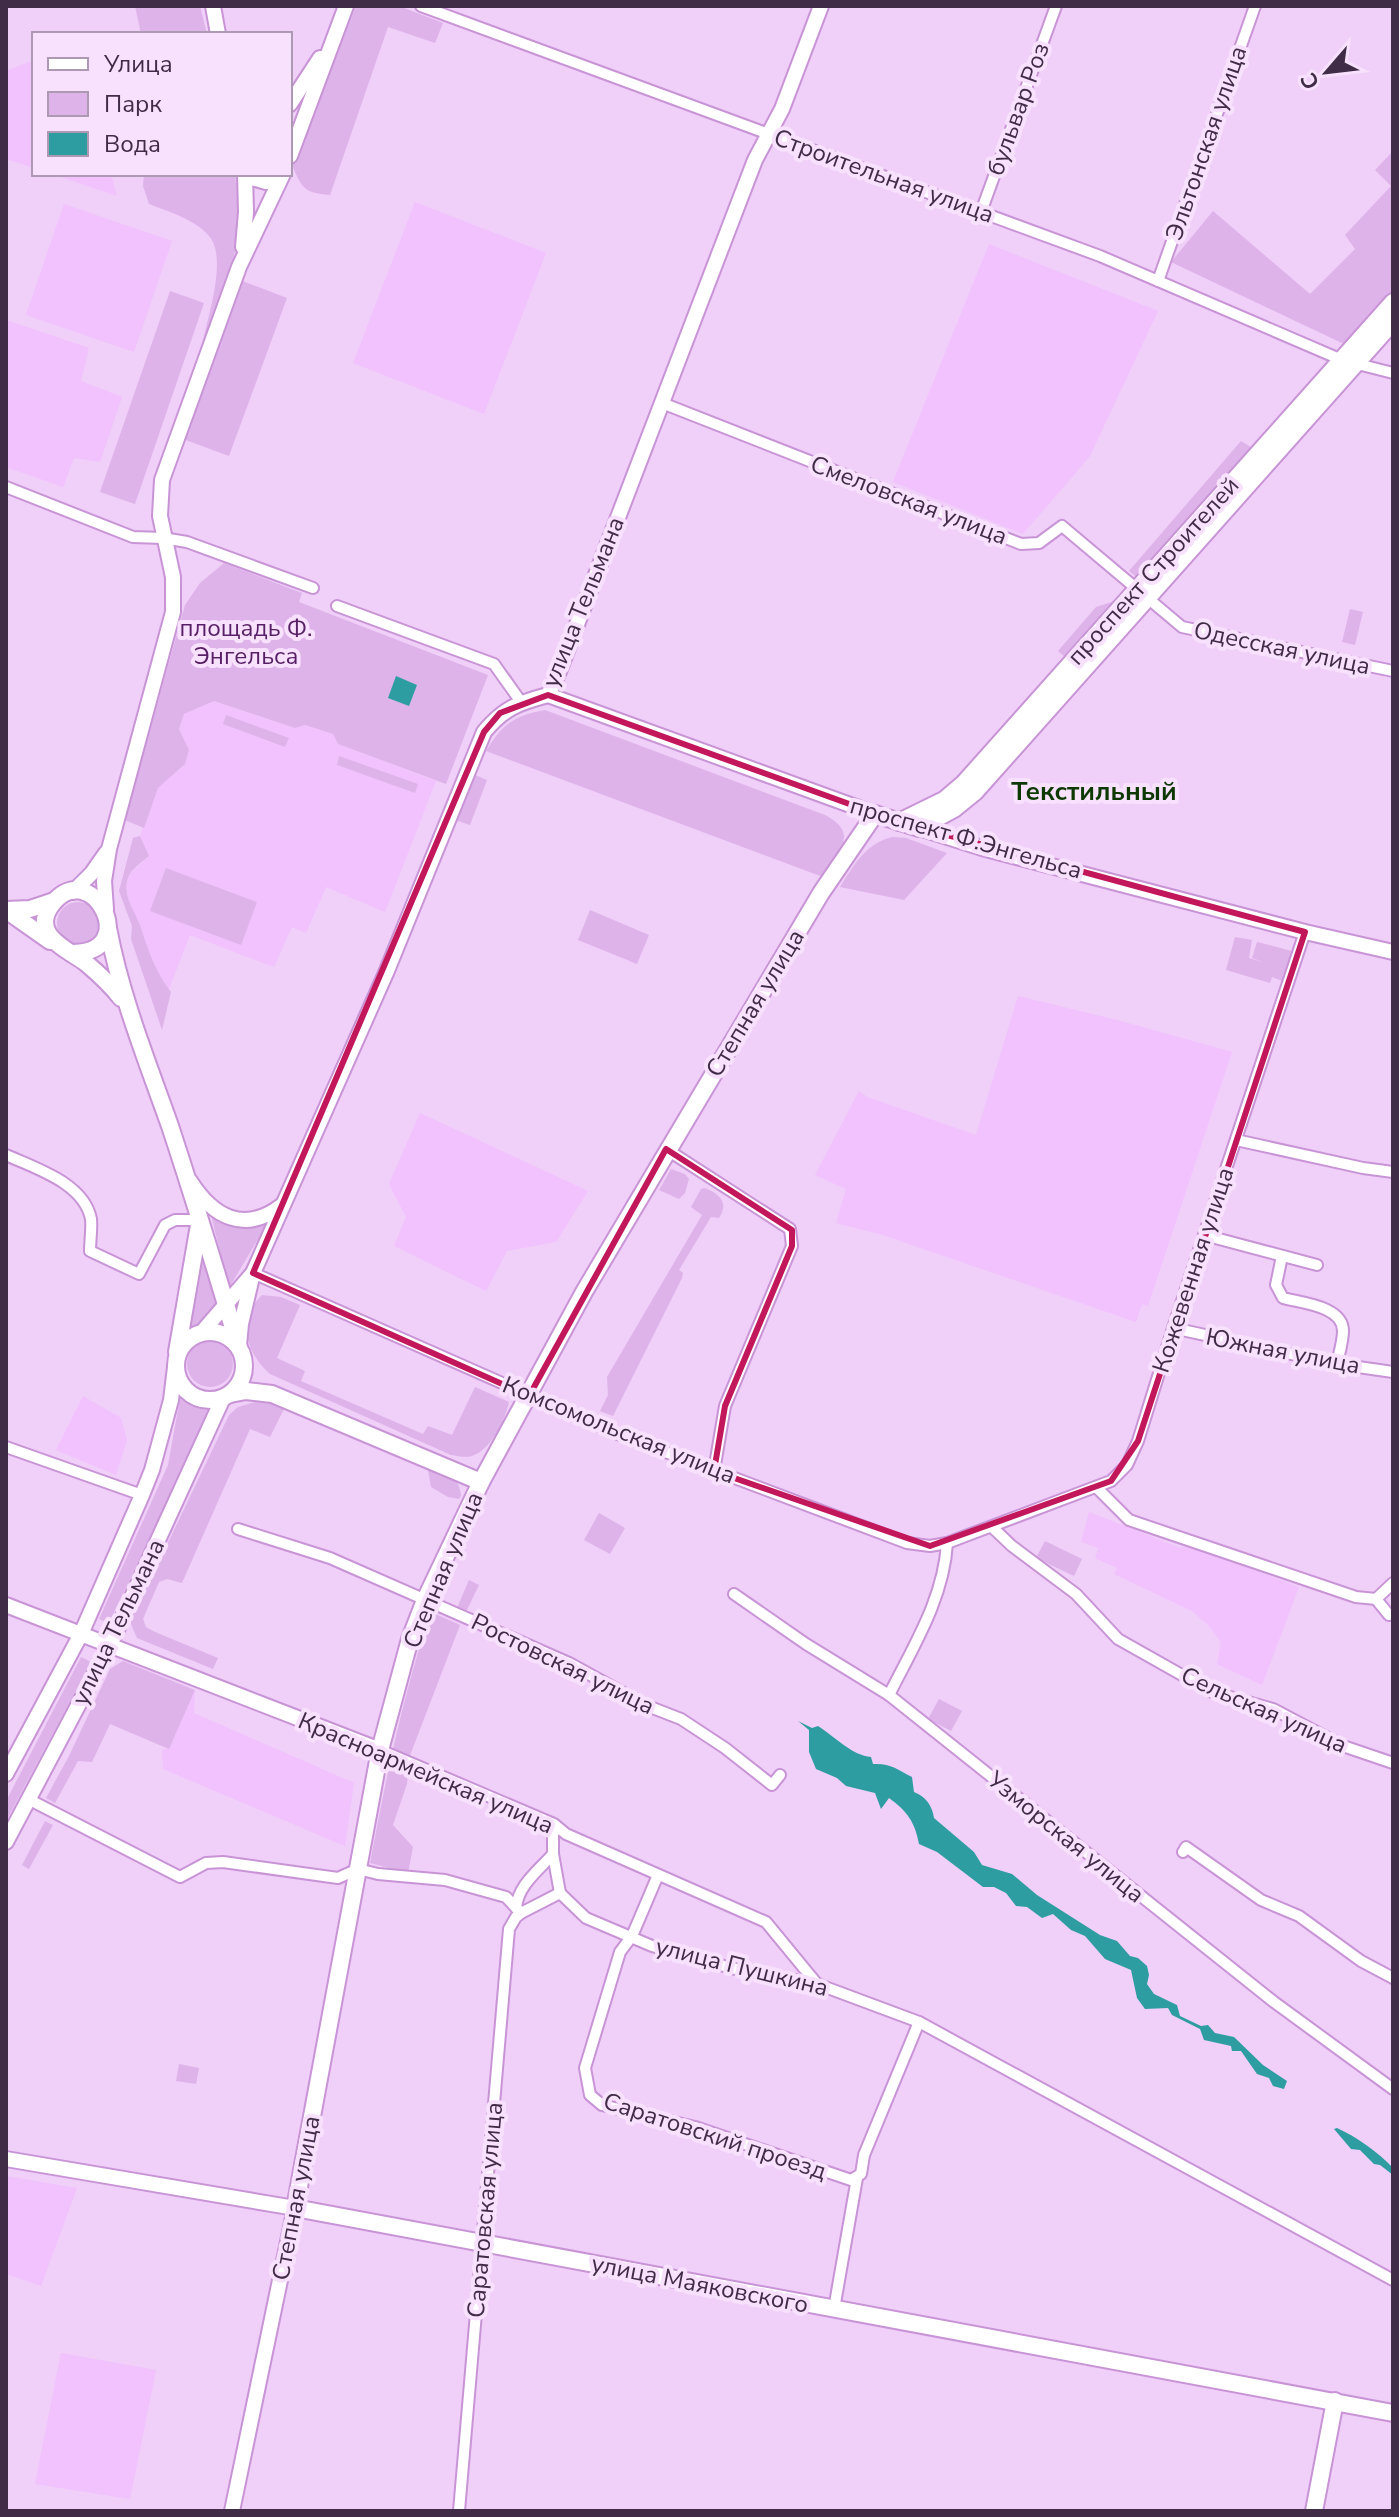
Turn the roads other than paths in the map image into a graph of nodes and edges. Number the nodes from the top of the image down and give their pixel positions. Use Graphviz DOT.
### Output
graph roads {
  1 [pos="213,6"];
  2 [pos="346,6"];
  3 [pos="421,6"];
  4 [pos="821,6"];
  5 [pos="1056,6"];
  6 [pos="1255,6"];
  7 [pos="218,32"];
  8 [pos="336,34"];
  9 [pos="292,101"];
  10 [pos="768,134"];
  11 [pos="292,151"];
  12 [pos="247,176"];
  13 [pos="250,176"];
  14 [pos="278,176"];
  15 [pos="281,176"];
  16 [pos="981,212"];
  17 [pos="239,267"];
  18 [pos="1158,281"];
  19 [pos="1393,302"];
  20 [pos="1393,322"];
  21 [pos="1349,362"];
  22 [pos="1393,373"];
  23 [pos="662,403"];
  24 [pos="6,487"];
  25 [pos="163,538"];
  26 [pos="313,588"];
  27 [pos="1142,594"];
  28 [pos="337,606"];
  29 [pos="1393,671"];
  30 [pos="548,695"];
  31 [pos="521,702"];
  32 [pos="875,814"];
  33 [pos="899,822"];
  34 [pos="919,828"];
  35 [pos="109,849"];
  36 [pos="73,892"];
  37 [pos="54,901"];
  38 [pos="106,909"];
  39 [pos="6,910"];
  40 [pos="108,928"];
  41 [pos="1305,932"];
  42 [pos="55,945"];
  43 [pos="1393,952"];
  44 [pos="72,953"];
  45 [pos="127,1005"];
  46 [pos="1236,1140"];
  47 [pos="666,1149"];
  48 [pos="6,1155"];
  49 [pos="184,1171"];
  50 [pos="1393,1172"];
  51 [pos="282,1205"];
  52 [pos="200,1220"];
  53 [pos="1204,1235"];
  54 [pos="1282,1256"];
  55 [pos="1317,1265"];
  56 [pos="253,1273"];
  57 [pos="226,1303"];
  58 [pos="1173,1328"];
  59 [pos="202,1332"];
  60 [pos="239,1348"];
  61 [pos="176,1363"];
  62 [pos="1337,1364"];
  63 [pos="244,1367"];
  64 [pos="1393,1372"];
  65 [pos="272,1394"];
  66 [pos="226,1396"];
  67 [pos="529,1396"];
  68 [pos="6,1447"];
  69 [pos="714,1471"];
  70 [pos="481,1482"];
  71 [pos="1096,1487"];
  72 [pos="142,1495"];
  73 [pos="992,1527"];
  74 [pos="238,1529"];
  75 [pos="947,1543"];
  76 [pos="1393,1583"];
  77 [pos="734,1594"];
  78 [pos="1376,1599"];
  79 [pos="425,1600"];
  80 [pos="6,1605"];
  81 [pos="1389,1615"];
  82 [pos="81,1634"];
  83 [pos="110,1645"];
  84 [pos="889,1695"];
  85 [pos="380,1750"];
  86 [pos="1393,1763"];
  87 [pos="6,1774"];
  88 [pos="780,1775"];
  89 [pos="28,1799"];
  90 [pos="557,1827"];
  91 [pos="6,1842"];
  92 [pos="1183,1852"];
  93 [pos="553,1854"];
  94 [pos="358,1869"];
  95 [pos="658,1875"];
  96 [pos="560,1893"];
  97 [pos="518,1910"];
  98 [pos="632,1936"];
  99 [pos="1393,1978"];
  100 [pos="817,1984"];
  101 [pos="919,2022"];
  102 [pos="1393,2089"];
  103 [pos="6,2159"];
  104 [pos="857,2178"];
  105 [pos="295,2208"];
  106 [pos="482,2243"];
  107 [pos="1393,2280"];
  108 [pos="834,2309"];
  109 [pos="1335,2401"];
  110 [pos="1393,2413"];
  111 [pos="232,2511"];
  112 [pos="459,2511"];
  113 [pos="1314,2511"];
  1 -- 7 [label="street"];
  2 -- 8 [label="street"];
  3 -- 10 [label="street, Строительная улица"];
  4 -- 10 [label="street, улица Тельмана"];
  5 -- 16 [label="street, бульвар Роз"];
  6 -- 18 [label="street, Эльтонская улица"];
  8 -- 9 [label="street"];
  8 -- 11 [label="street"];
  10 -- 16 [label="street, Строительная улица"];
  10 -- 23 [label="street, улица Тельмана"];
  12 -- 17 [label="street"];
  13 -- 14 [label="street"];
  15 -- 17 [label="street"];
  16 -- 18 [label="street, Строительная улица"];
  17 -- 25 [label="street"];
  18 -- 21 [label="street, Строительная улица"];
  19 -- 21 [label="main road, проспект Строителей"];
  20 -- 21 [label="main road, проспект Строителей"];
  21 -- 22 [label="street, Строительная улица"];
  21 -- 27 [label="main road, проспект Строителей"];
  23 -- 27 [label="street, Смеловская улица"];
  23 -- 30 [label="street, улица Тельмана"];
  24 -- 25 [label="street"];
  25 -- 26 [label="street"];
  25 -- 35 [label="street"];
  27 -- 29 [label="street, Одесская улица"];
  27 -- 33 [label="main road, проспект Строителей"];
  27 -- 34 [label="main road, проспект Строителей"];
  28 -- 31 [label="street"];
  30 -- 31 [label="street, улица Тельмана"];
  30 -- 32 [label="street, проспект Ф.Энгельса"];
  31 -- 51 [label="street, улица Тельмана"];
  32 -- 33 [label="main road, проспект Ф.Энгельса"];
  32 -- 47 [label="main road, Степная улица"];
  33 -- 34 [label="main road, проспект Ф.Энгельса"];
  34 -- 41 [label="street, проспект Ф.Энгельса"];
  35 -- 36 [label="street"];
  35 -- 38 [label="street"];
  36 -- 37 [label="main road"];
  36 -- 38 [label="main road"];
  37 -- 39 [label="main road"];
  37 -- 42 [label="main road"];
  38 -- 40 [label="main road"];
  39 -- 42 [label="main road"];
  40 -- 44 [label="main road"];
  40 -- 45 [label="main road"];
  41 -- 43 [label="street, проспект Ф.Энгельса"];
  41 -- 46 [label="street, Кожевенная улица"];
  42 -- 44 [label="main road"];
  44 -- 45 [label="main road"];
  45 -- 49 [label="main road"];
  46 -- 50 [label="street"];
  46 -- 53 [label="street, Кожевенная улица"];
  47 -- 67 [label="main road, Степная улица"];
  47 -- 69 [label="street"];
  48 -- 52 [label="street"];
  49 -- 51 [label="street"];
  49 -- 52 [label="main road"];
  51 -- 56 [label="street, улица Тельмана"];
  52 -- 57 [label="main road"];
  52 -- 61 [label="main road"];
  53 -- 54 [label="street"];
  53 -- 58 [label="street, Кожевенная улица"];
  54 -- 55 [label="street"];
  54 -- 62 [label="street"];
  56 -- 57 [label="street, улица Тельмана"];
  56 -- 60 [label="street, улица Тельмана"];
  56 -- 67 [label="street, Комсомольская улица"];
  57 -- 59 [label="street, улица Тельмана"];
  57 -- 60 [label="main road"];
  58 -- 62 [label="street, Южная улица"];
  58 -- 71 [label="street, Кожевенная улица"];
  59 -- 60 [label="main road"];
  59 -- 61 [label="main road, улица Тельмана"];
  60 -- 63 [label="main road, улица Тельмана"];
  61 -- 66 [label="main road"];
  61 -- 72 [label="street, улица Тельмана"];
  62 -- 64 [label="street, Южная улица"];
  63 -- 65 [label="main road"];
  63 -- 66 [label="main road, улица Тельмана"];
  65 -- 66 [label="main road"];
  65 -- 70 [label="main road"];
  66 -- 83 [label="street, улица Тельмана"];
  67 -- 69 [label="street, Комсомольская улица"];
  67 -- 70 [label="main road, Степная улица"];
  68 -- 72 [label="street"];
  69 -- 75 [label="street, Комсомольская улица"];
  70 -- 79 [label="main road, Степная улица"];
  71 -- 73 [label="street, Кожевенная улица"];
  71 -- 78 [label="street"];
  72 -- 82 [label="street, улица Тельмана"];
  73 -- 75 [label="street, Комсомольская улица"];
  73 -- 86 [label="street, Сельская улица"];
  74 -- 79 [label="street, Ростовская улица"];
  75 -- 84 [label="street"];
  76 -- 78 [label="street"];
  77 -- 84 [label="street, Узморская улица"];
  78 -- 81 [label="street"];
  79 -- 85 [label="main road, Степная улица"];
  79 -- 88 [label="street, Ростовская улица"];
  80 -- 82 [label="street, Красноармейская улица"];
  82 -- 83 [label="street, Красноармейская улица"];
  82 -- 87 [label="street, улица Тельмана"];
  83 -- 85 [label="street, Красноармейская улица"];
  83 -- 89 [label="street, улица Тельмана"];
  84 -- 102 [label="street, Узморская улица"];
  85 -- 90 [label="street, Красноармейская улица"];
  85 -- 94 [label="main road, Степная улица"];
  89 -- 91 [label="street, улица Тельмана"];
  89 -- 94 [label="street"];
  90 -- 93 [label="street"];
  90 -- 95 [label="street, Красноармейская улица"];
  92 -- 99 [label="street"];
  93 -- 96 [label="street"];
  93 -- 97 [label="street, Саратовская улица"];
  94 -- 97 [label="street"];
  94 -- 105 [label="main road, Степная улица"];
  95 -- 98 [label="street, Саратовский проезд"];
  95 -- 100 [label="street, Красноармейская улица"];
  96 -- 97 [label="street"];
  96 -- 98 [label="street, улица Пушкина"];
  97 -- 106 [label="street, Саратовская улица"];
  98 -- 100 [label="street, улица Пушкина"];
  98 -- 104 [label="street, Саратовский проезд"];
  100 -- 101 [label="street, улица Пушкина"];
  101 -- 104 [label="street, Саратовский проезд"];
  101 -- 107 [label="street, улица Пушкина"];
  103 -- 105 [label="street, улица Маяковского"];
  104 -- 108 [label="street"];
  105 -- 106 [label="main road, улица Маяковского"];
  105 -- 111 [label="street, Степная улица"];
  106 -- 108 [label="main road, улица Маяковского"];
  106 -- 112 [label="street, Саратовская улица"];
  108 -- 109 [label="main road, улица Маяковского"];
  109 -- 110 [label="main road, улица Маяковского"];
  109 -- 113 [label="main road"];
}
